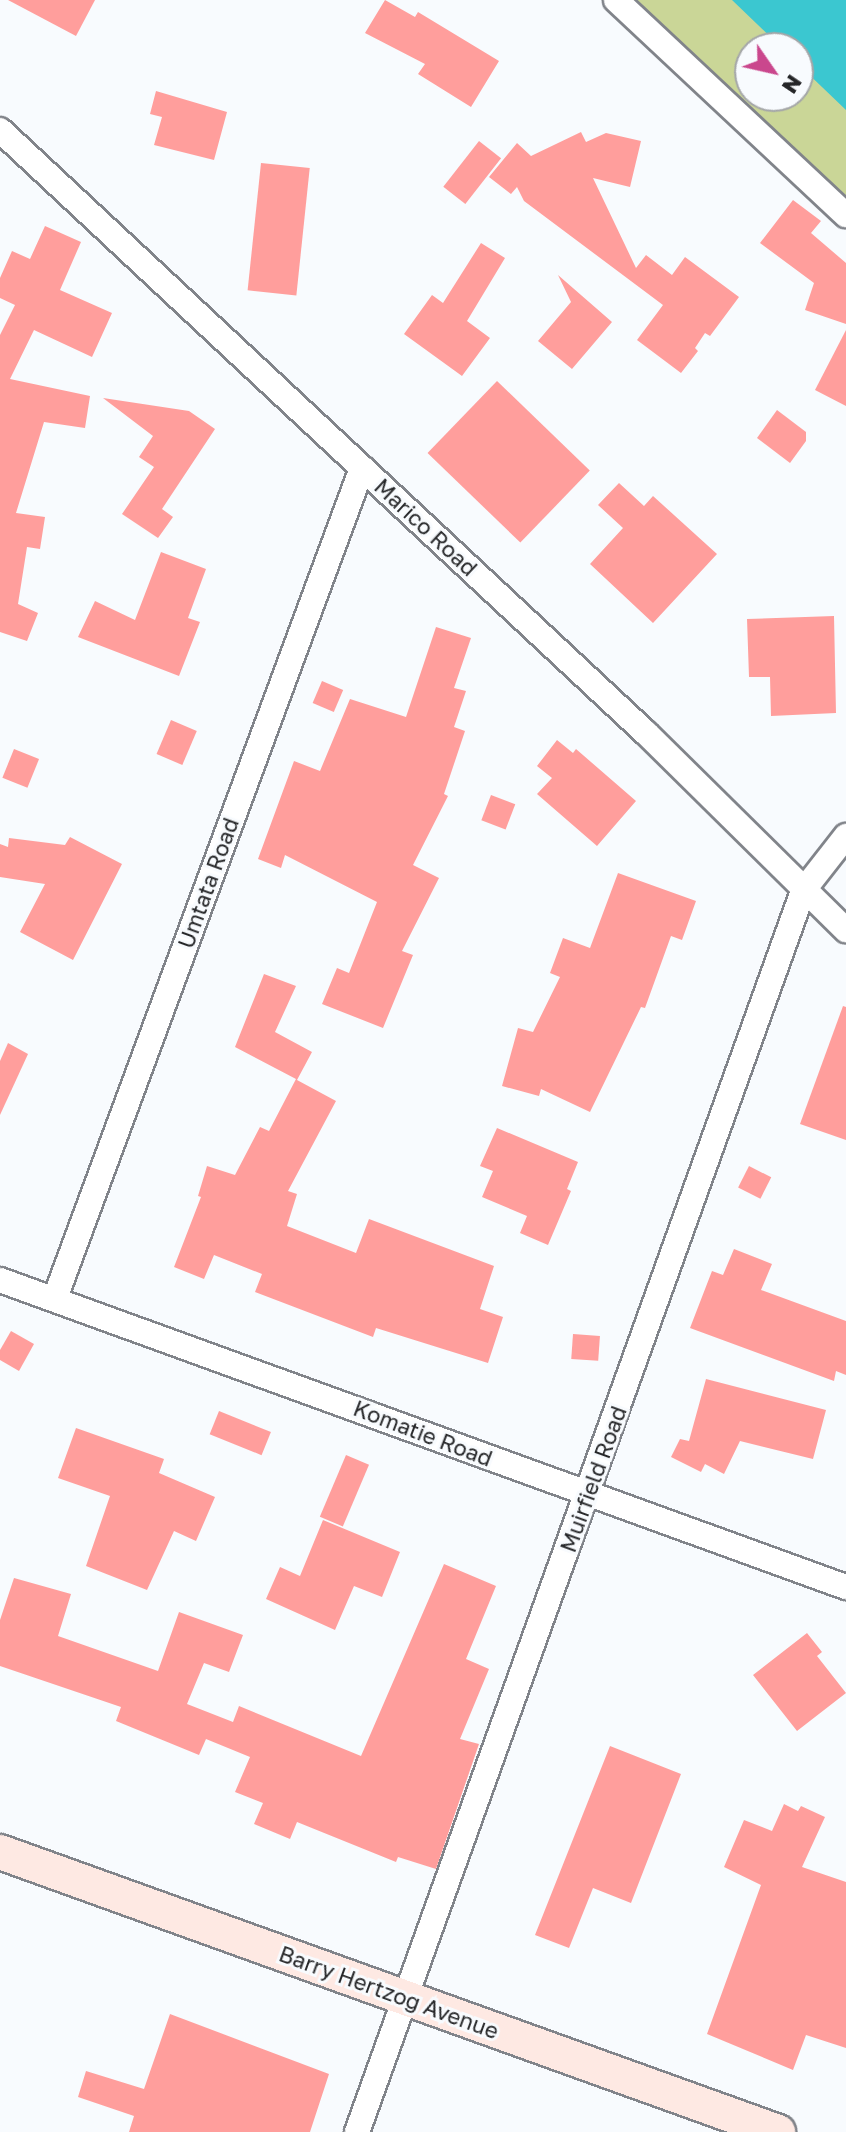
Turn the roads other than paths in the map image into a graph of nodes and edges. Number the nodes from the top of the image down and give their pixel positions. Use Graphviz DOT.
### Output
graph roads {
  1 [pos="616,0"];
  2 [pos="0,130"];
  3 [pos="846,215"];
  4 [pos="362,468"];
  5 [pos="846,836"];
  6 [pos="803,891"];
  7 [pos="846,930"];
  8 [pos="0,1280"];
  9 [pos="55,1298"];
  10 [pos="587,1495"];
  11 [pos="846,1587"];
  12 [pos="0,1852"];
  13 [pos="405,1998"];
  14 [pos="357,2132"];
  15 [pos="778,2132"];
  1 -- 3 [label="street"];
  2 -- 4 [label="street, Marico Road"];
  4 -- 6 [label="street, Marico Road"];
  4 -- 9 [label="street, Umtata Road"];
  5 -- 6 [label="street, Muirfield Road"];
  6 -- 7 [label="street, Marico Road"];
  6 -- 10 [label="street, Muirfield Road"];
  8 -- 9 [label="street, Komatie Road"];
  9 -- 10 [label="street, Komatie Road"];
  10 -- 11 [label="street, Komatie Road"];
  10 -- 13 [label="street, Muirfield Road"];
  12 -- 13 [label="main road, Barry Hertzog Avenue"];
  13 -- 14 [label="street, Muirfield Road"];
  13 -- 15 [label="main road, Barry Hertzog Avenue"];
}
